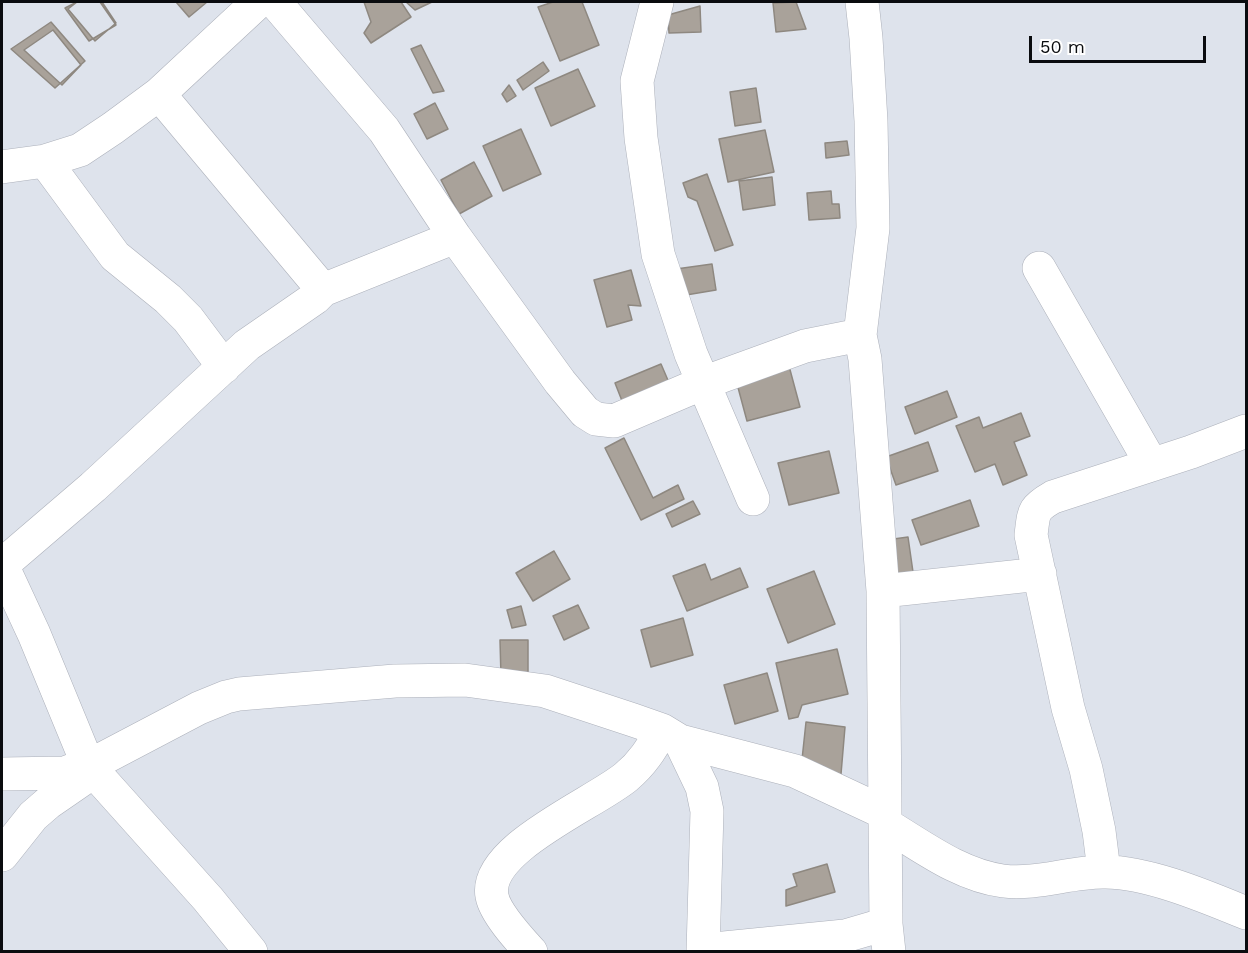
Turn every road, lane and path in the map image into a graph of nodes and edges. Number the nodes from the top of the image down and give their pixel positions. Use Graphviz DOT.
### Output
graph roads {
  1 [pos="258,2"];
  2 [pos="274,2"];
  3 [pos="657,2"];
  4 [pos="862,2"];
  5 [pos="159,94"];
  6 [pos="45,161"];
  7 [pos="2,167"];
  8 [pos="456,237"];
  9 [pos="1039,268"];
  10 [pos="323,290"];
  11 [pos="860,335"];
  12 [pos="224,367"];
  13 [pos="703,383"];
  14 [pos="1246,431"];
  15 [pos="1152,465"];
  16 [pos="753,499"];
  17 [pos="2,565"];
  18 [pos="1040,574"];
  19 [pos="883,591"];
  20 [pos="671,735"];
  21 [pos="91,768"];
  22 [pos="2,774"];
  23 [pos="885,819"];
  24 [pos="2,855"];
  25 [pos="1104,872"];
  26 [pos="1246,913"];
  27 [pos="888,938"];
  28 [pos="251,951"];
  29 [pos="531,951"];
  30 [pos="704,951"];
  1 -- 5 [label="street"];
  2 -- 8 [label="street"];
  3 -- 13 [label="street"];
  4 -- 11 [label="street"];
  5 -- 6 [label="street"];
  5 -- 10 [label="street"];
  6 -- 7 [label="street"];
  6 -- 12 [label="street"];
  8 -- 10 [label="street"];
  8 -- 13 [label="street"];
  9 -- 15 [label="street"];
  10 -- 12 [label="street"];
  11 -- 13 [label="street"];
  11 -- 19 [label="street"];
  12 -- 17 [label="street"];
  13 -- 16 [label="street"];
  14 -- 15 [label="street"];
  15 -- 18 [label="street"];
  17 -- 21 [label="street"];
  18 -- 19 [label="street"];
  18 -- 25 [label="street"];
  19 -- 23 [label="street"];
  20 -- 21 [label="street"];
  20 -- 23 [label="street"];
  20 -- 29 [label="street"];
  20 -- 30 [label="street"];
  21 -- 22 [label="street"];
  21 -- 24 [label="street"];
  21 -- 28 [label="street"];
  23 -- 25 [label="street"];
  23 -- 27 [label="street"];
  25 -- 26 [label="street"];
  27 -- 30 [label="street"];
}
